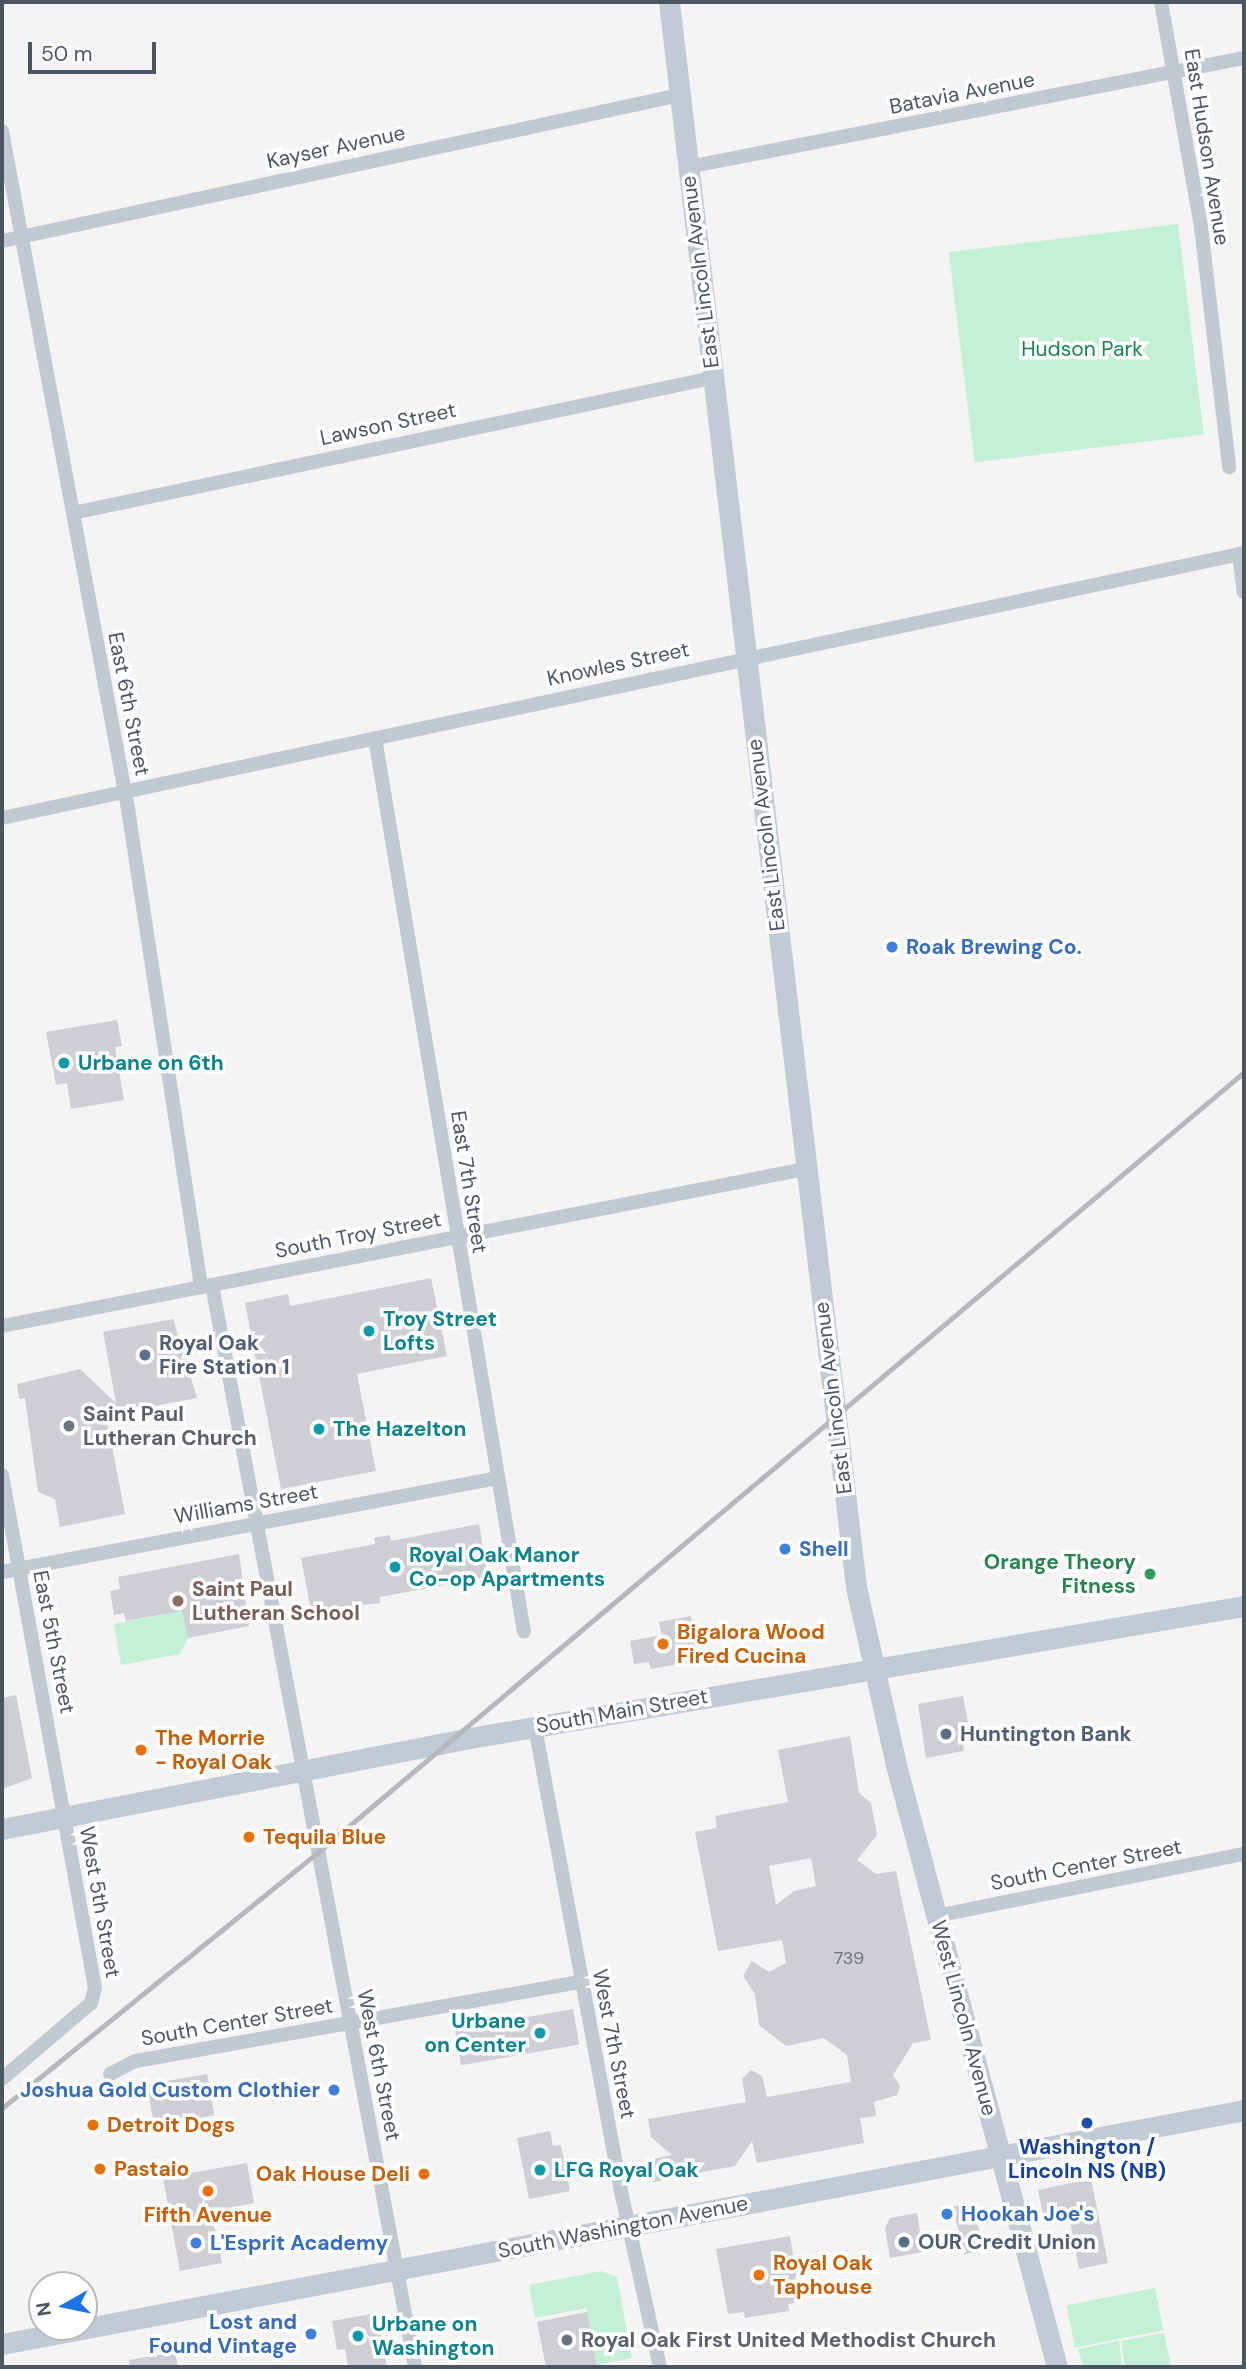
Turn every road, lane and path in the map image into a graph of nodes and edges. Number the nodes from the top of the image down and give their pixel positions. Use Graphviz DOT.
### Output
graph roads {
  1 [pos="669,2"];
  2 [pos="1161,2"];
  3 [pos="1244,58"];
  4 [pos="1175,72"];
  5 [pos="680,94"];
  6 [pos="2,131"];
  7 [pos="688,167"];
  8 [pos="20,237"];
  9 [pos="2,241"];
  10 [pos="712,378"];
  11 [pos="1229,467"];
  12 [pos="73,513"];
  13 [pos="1241,554"];
  14 [pos="1244,592"];
  15 [pos="745,658"];
  16 [pos="375,738"];
  17 [pos="124,792"];
  18 [pos="2,818"];
  19 [pos="805,1169"];
  20 [pos="456,1237"];
  21 [pos="206,1286"];
  22 [pos="2,1326"];
  23 [pos="2,1475"];
  24 [pos="498,1478"];
  25 [pos="258,1524"];
  26 [pos="20,1569"];
  27 [pos="2,1572"];
  28 [pos="1244,1606"];
  29 [pos="524,1632"];
  30 [pos="871,1668"];
  31 [pos="535,1727"];
  32 [pos="303,1771"];
  33 [pos="64,1817"];
  34 [pos="2,1829"];
  35 [pos="1244,1854"];
  36 [pos="936,1916"];
  37 [pos="581,1982"];
  38 [pos="350,2023"];
  39 [pos="110,2074"];
  40 [pos="2,2079"];
  41 [pos="1244,2110"];
  42 [pos="1001,2155"];
  43 [pos="632,2226"];
  44 [pos="397,2272"];
  45 [pos="2,2344"];
  46 [pos="415,2367"];
  47 [pos="660,2367"];
  48 [pos="1057,2367"];
  1 -- 5 [label="main road, East Lincoln Avenue"];
  2 -- 4 [label="street, East Hudson Avenue"];
  3 -- 4 [label="street, Batavia Avenue"];
  4 -- 7 [label="street, Batavia Avenue"];
  4 -- 11 [label="street, East Hudson Avenue"];
  5 -- 7 [label="main road, East Lincoln Avenue"];
  5 -- 8 [label="street, Kayser Avenue"];
  6 -- 8 [label="street, East 6th Street"];
  7 -- 10 [label="main road, East Lincoln Avenue"];
  8 -- 9 [label="street, Kayser Avenue"];
  8 -- 12 [label="street, East 6th Street"];
  10 -- 12 [label="street, Lawson Street"];
  10 -- 15 [label="main road, East Lincoln Avenue"];
  12 -- 17 [label="street, East 6th Street"];
  13 -- 14 [label="street"];
  13 -- 15 [label="street, Knowles Street"];
  15 -- 16 [label="street, Knowles Street"];
  15 -- 19 [label="main road, East Lincoln Avenue"];
  16 -- 17 [label="street, Knowles Street"];
  16 -- 20 [label="street, East 7th Street"];
  17 -- 18 [label="street, Knowles Street"];
  17 -- 21 [label="street, East 6th Street"];
  19 -- 20 [label="street, South Troy Street"];
  19 -- 30 [label="main road, East Lincoln Avenue"];
  20 -- 21 [label="street, South Troy Street"];
  20 -- 24 [label="street, East 7th Street"];
  21 -- 22 [label="street, South Troy Street"];
  21 -- 25 [label="street, East 6th Street"];
  23 -- 26 [label="street, East 5th Street"];
  24 -- 25 [label="street, Williams Street"];
  24 -- 29 [label="street, East 7th Street"];
  25 -- 26 [label="street, Williams Street"];
  25 -- 32 [label="street, East 6th Street"];
  26 -- 27 [label="street, Williams Street"];
  26 -- 33 [label="street, East 5th Street"];
  28 -- 30 [label="main road, South Main Street"];
  30 -- 31 [label="main road, South Main Street"];
  30 -- 36 [label="main road, West Lincoln Avenue"];
  31 -- 32 [label="main road, South Main Street"];
  31 -- 37 [label="street, West 7th Street"];
  32 -- 33 [label="main road, South Main Street"];
  32 -- 38 [label="street, West 6th Street"];
  33 -- 34 [label="main road, South Main Street"];
  33 -- 40 [label="street, West 5th Street"];
  35 -- 36 [label="street, South Center Street"];
  36 -- 42 [label="main road, West Lincoln Avenue"];
  37 -- 38 [label="street, South Center Street"];
  37 -- 43 [label="street, West 7th Street"];
  38 -- 39 [label="street, South Center Street"];
  38 -- 44 [label="street, West 6th Street"];
  41 -- 42 [label="main road, South Washington Avenue"];
  42 -- 43 [label="main road, South Washington Avenue"];
  42 -- 48 [label="main road, West Lincoln Avenue"];
  43 -- 44 [label="main road, South Washington Avenue"];
  43 -- 47 [label="street, West 7th Street"];
  44 -- 45 [label="main road, South Washington Avenue"];
  44 -- 46 [label="street, West 6th Street"];
}
